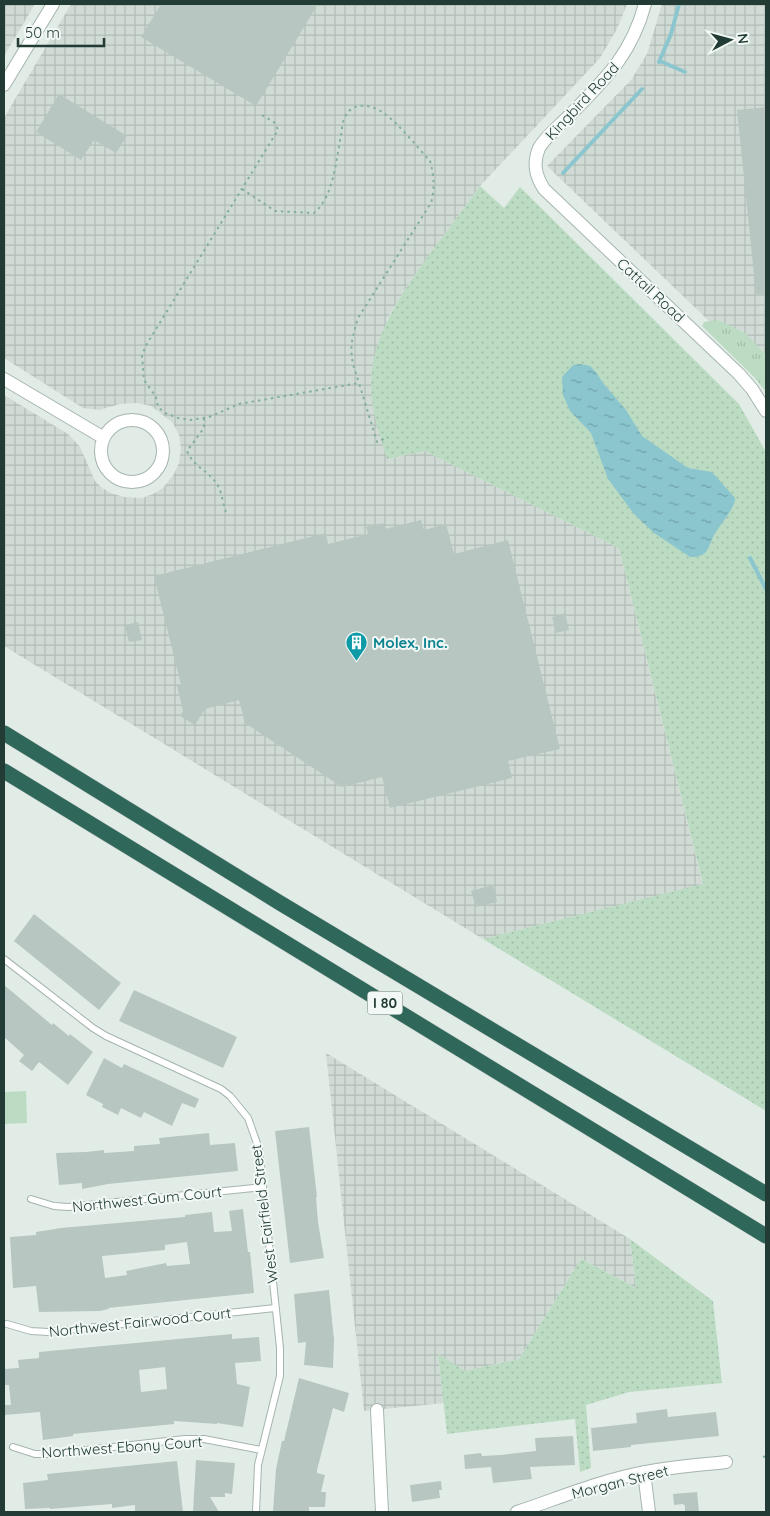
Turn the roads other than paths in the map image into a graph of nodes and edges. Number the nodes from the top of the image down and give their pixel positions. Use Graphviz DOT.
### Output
graph roads {
  1 [pos="53,4"];
  2 [pos="645,4"];
  3 [pos="4,85"];
  4 [pos="536,171"];
  5 [pos="4,379"];
  6 [pos="766,411"];
  7 [pos="104,438"];
  8 [pos="4,733"];
  9 [pos="4,771"];
  10 [pos="4,959"];
  11 [pos="263,1187"];
  12 [pos="766,1194"];
  13 [pos="31,1199"];
  14 [pos="766,1236"];
  15 [pos="275,1308"];
  16 [pos="6,1324"];
  17 [pos="378,1410"];
  18 [pos="13,1447"];
  19 [pos="261,1450"];
  20 [pos="726,1462"];
  21 [pos="644,1472"];
  22 [pos="256,1512"];
  23 [pos="382,1512"];
  24 [pos="517,1512"];
  25 [pos="648,1512"];
  1 -- 3 [label="street"];
  2 -- 4 [label="street, Kingbird Road"];
  4 -- 6 [label="street, Cattail Road"];
  5 -- 7 [label="street"];
  7 -- 7 [label="street"];
  8 -- 12 [label="highway, I 80"];
  9 -- 14 [label="highway, I 80"];
  10 -- 11 [label="lane, West Fairfield Street"];
  11 -- 13 [label="lane, Northwest Gum Court"];
  11 -- 15 [label="lane, West Fairfield Street"];
  15 -- 16 [label="lane, Northwest Fairwood Court"];
  15 -- 19 [label="lane, West Fairfield Street"];
  17 -- 23 [label="street"];
  18 -- 19 [label="lane, Northwest Ebony Court"];
  19 -- 22 [label="lane, West Fairfield Street"];
  20 -- 21 [label="street, Morgan Street"];
  21 -- 24 [label="street, Morgan Street"];
  21 -- 25 [label="street"];
}
